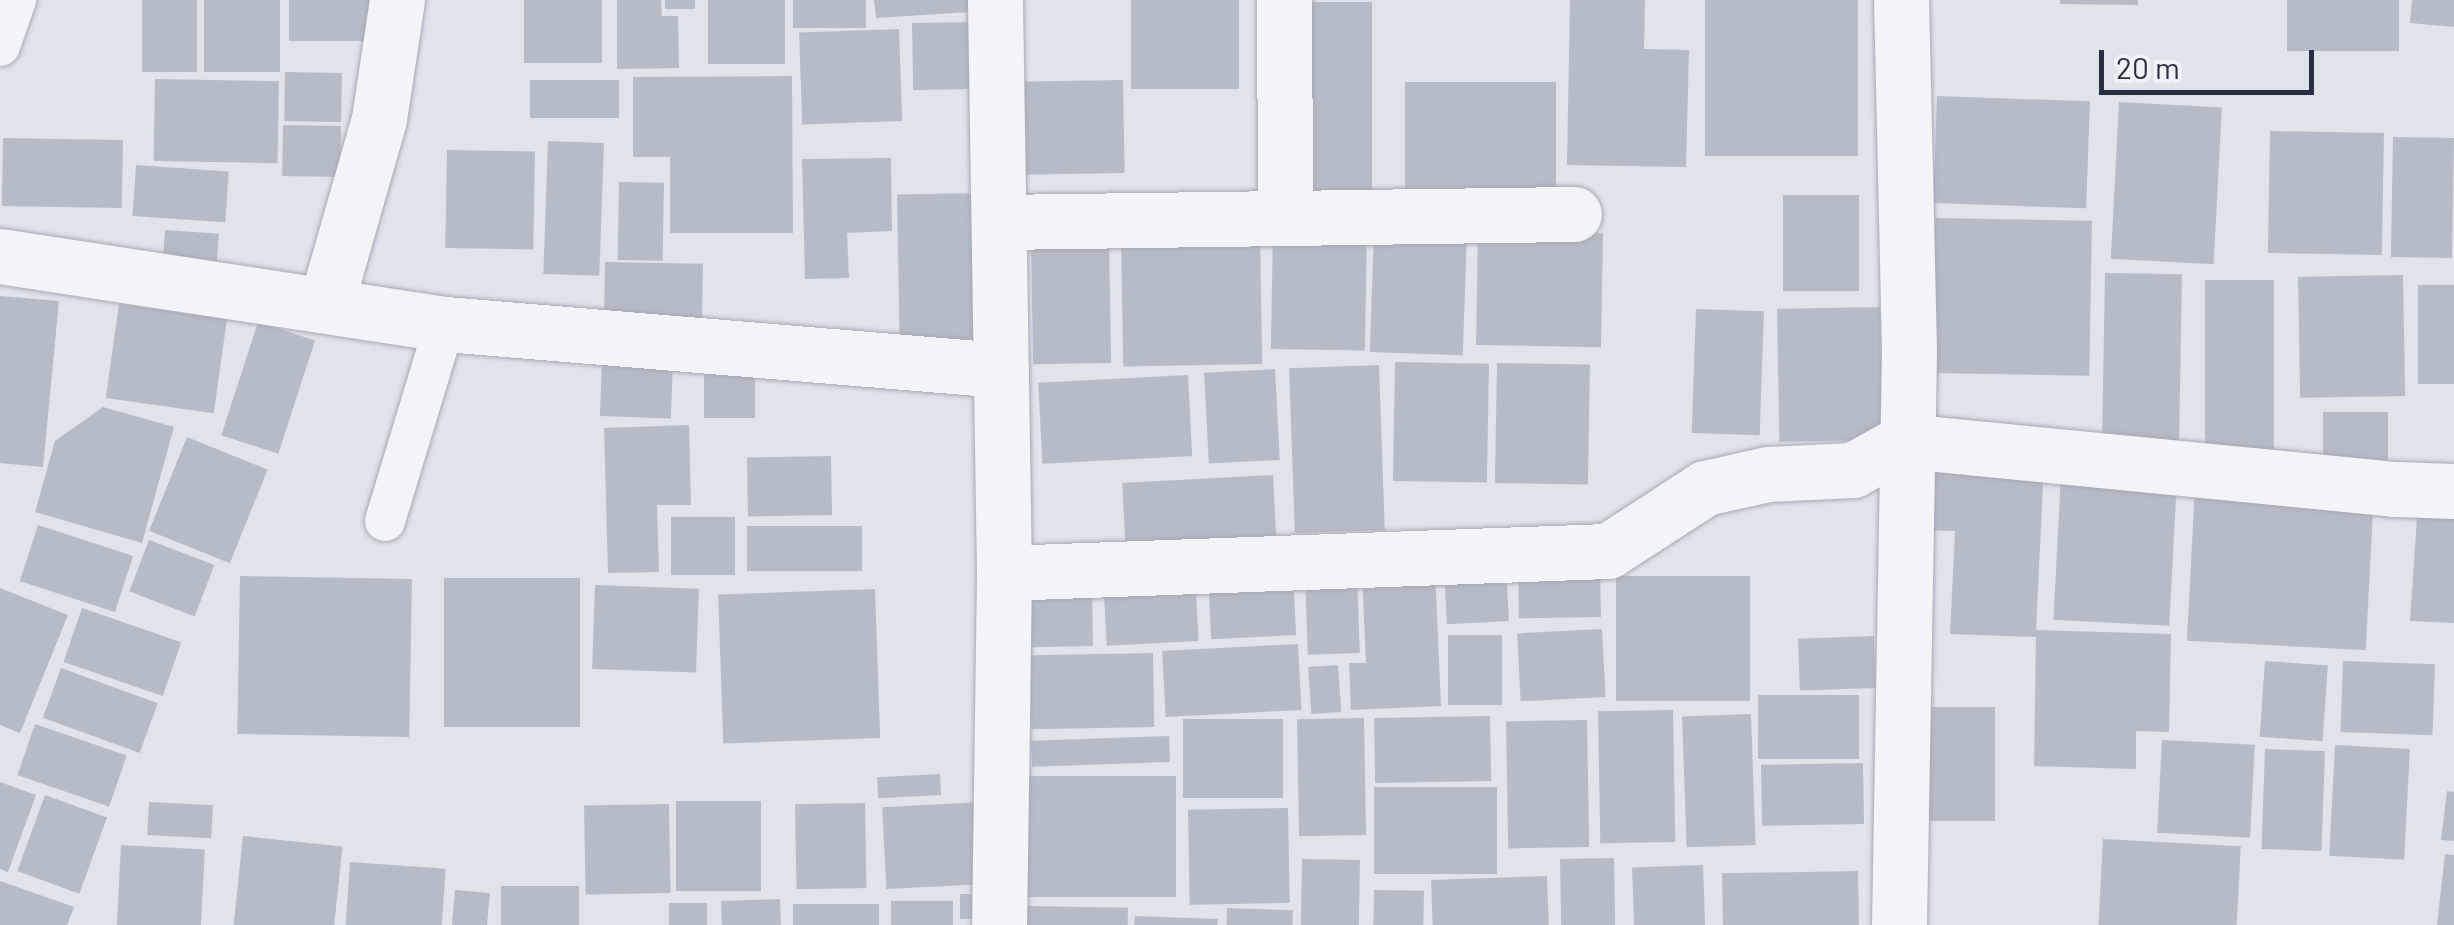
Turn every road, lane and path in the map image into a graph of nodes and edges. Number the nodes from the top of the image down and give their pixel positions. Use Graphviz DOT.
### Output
graph roads {
  1 [pos="16,0"];
  2 [pos="397,0"];
  3 [pos="995,0"];
  4 [pos="1284,0"];
  5 [pos="1901,0"];
  6 [pos="0,46"];
  7 [pos="1574,214"];
  8 [pos="1285,217"];
  9 [pos="999,222"];
  10 [pos="0,256"];
  11 [pos="326,304"];
  12 [pos="445,324"];
  13 [pos="1001,370"];
  14 [pos="1905,441"];
  15 [pos="2454,491"];
  16 [pos="385,521"];
  17 [pos="1004,574"];
  18 [pos="999,925"];
  19 [pos="1899,925"];
  1 -- 6 [label="lane"];
  2 -- 11 [label="street"];
  3 -- 9 [label="street"];
  4 -- 8 [label="street"];
  5 -- 14 [label="street"];
  7 -- 8 [label="street"];
  8 -- 9 [label="street"];
  9 -- 13 [label="street"];
  10 -- 11 [label="street"];
  11 -- 12 [label="street"];
  12 -- 13 [label="street"];
  12 -- 16 [label="lane"];
  13 -- 17 [label="street"];
  14 -- 15 [label="street"];
  14 -- 17 [label="street"];
  14 -- 19 [label="street"];
  17 -- 18 [label="street"];
}
